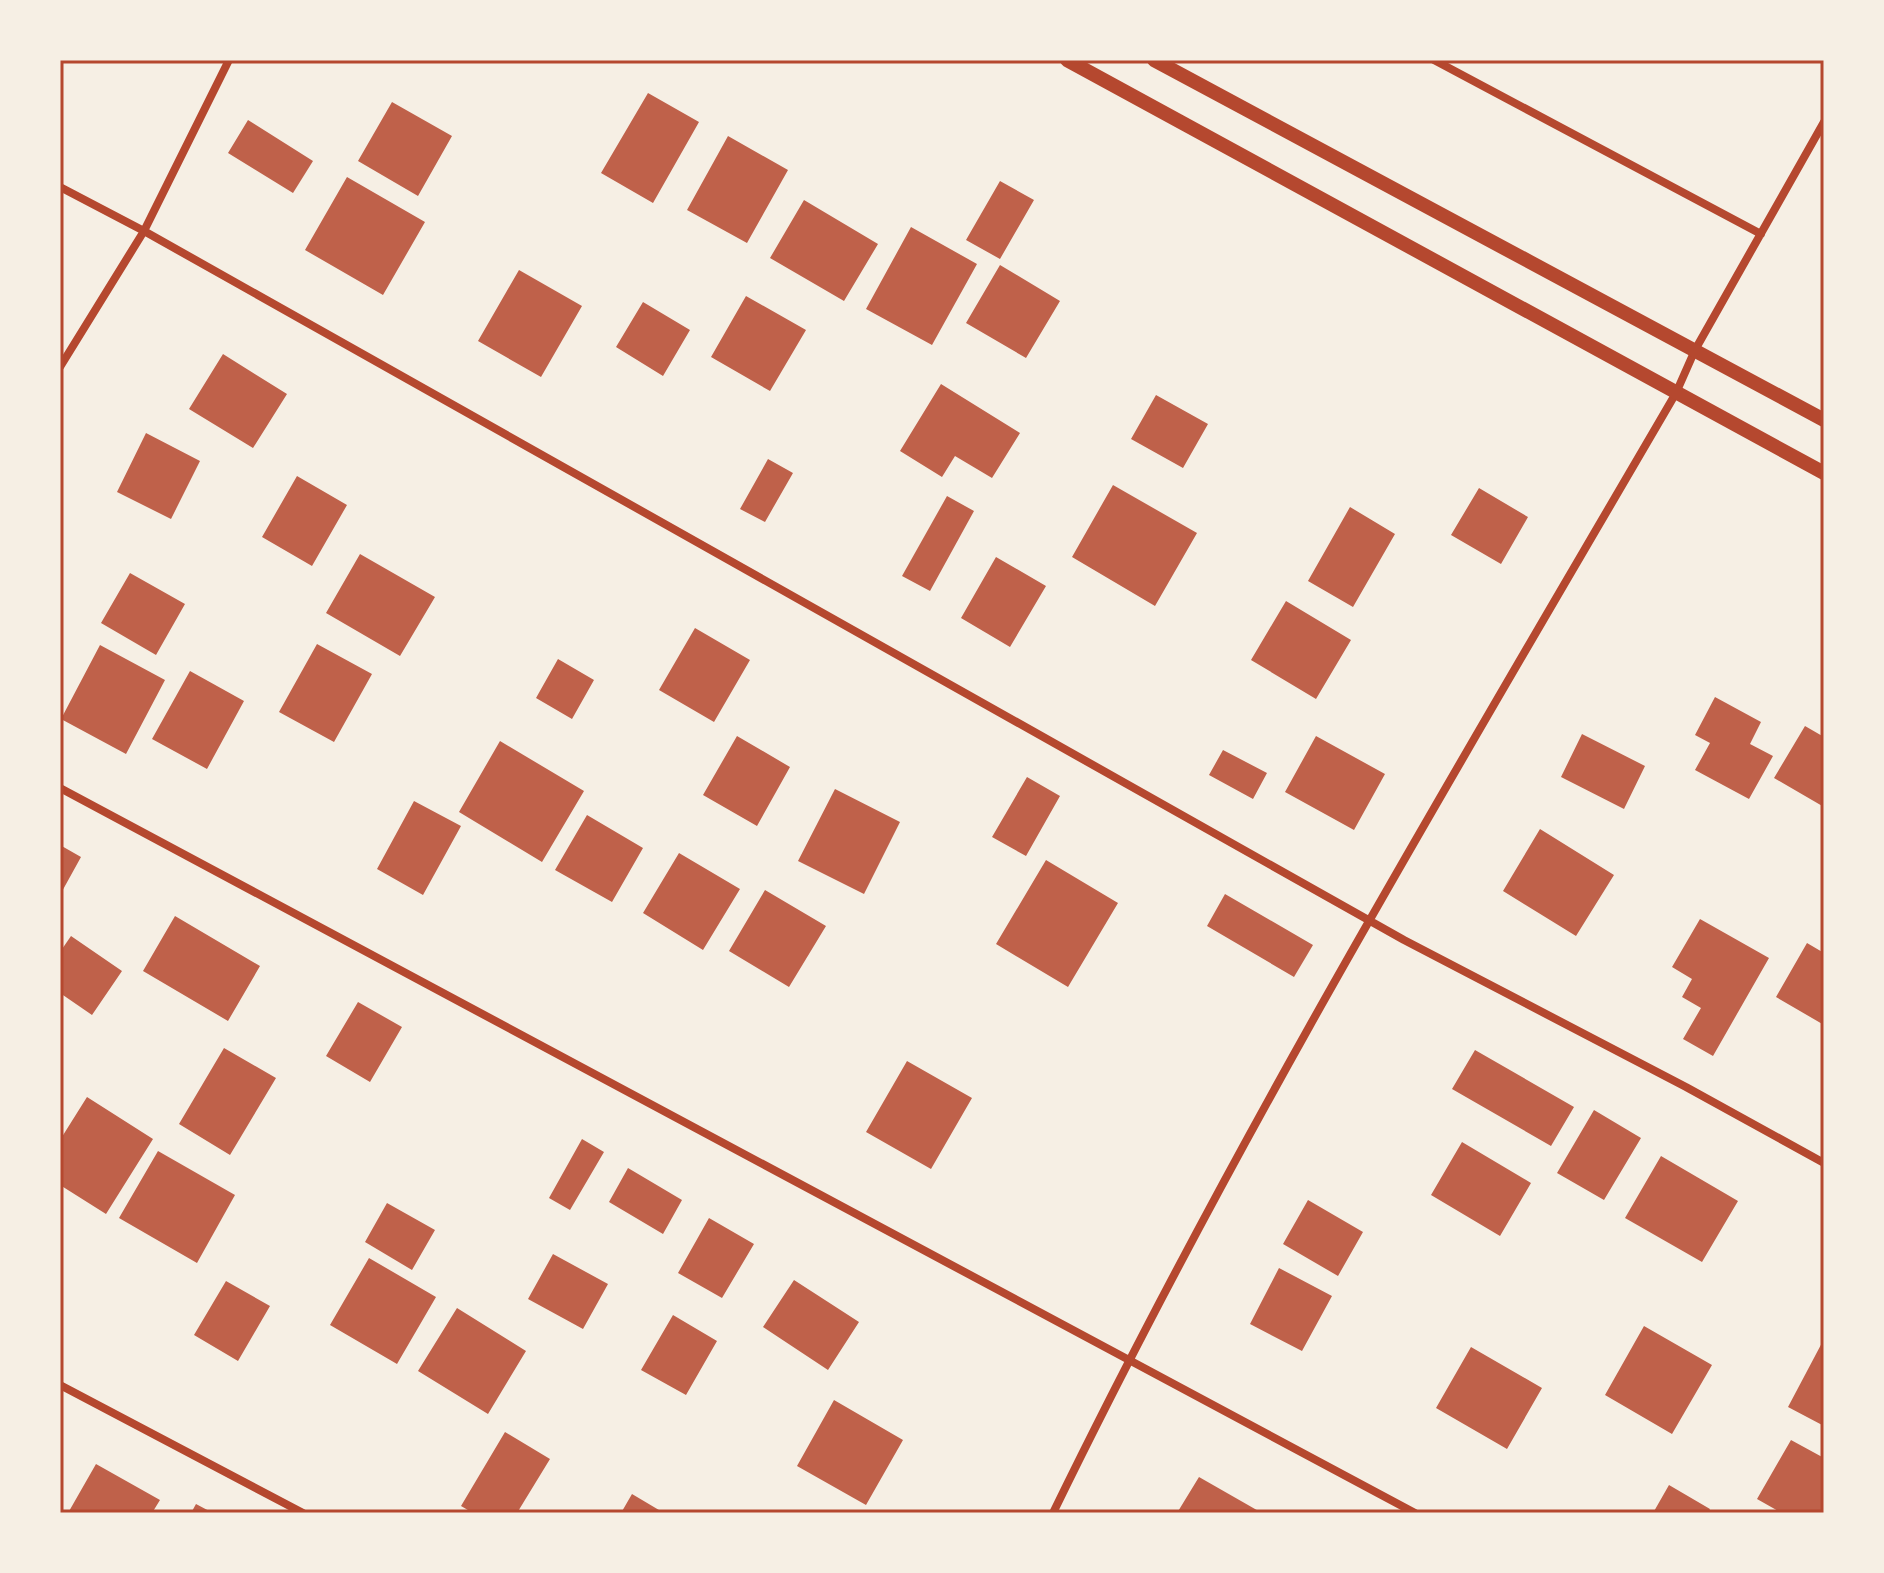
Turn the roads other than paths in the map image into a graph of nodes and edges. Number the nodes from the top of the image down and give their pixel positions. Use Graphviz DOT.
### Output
graph roads {
  1 [pos="229,60"];
  2 [pos="1067,60"];
  3 [pos="1154,60"];
  4 [pos="1434,60"];
  5 [pos="1824,122"];
  6 [pos="60,187"];
  7 [pos="144,231"];
  8 [pos="1761,234"];
  9 [pos="1695,350"];
  10 [pos="60,367"];
  11 [pos="1676,393"];
  12 [pos="1824,420"];
  13 [pos="1824,473"];
  14 [pos="60,788"];
  15 [pos="1369,920"];
  16 [pos="1824,1163"];
  17 [pos="1128,1359"];
  18 [pos="60,1385"];
  19 [pos="303,1513"];
  20 [pos="1053,1513"];
  21 [pos="1415,1513"];
  1 -- 7 [label="street"];
  2 -- 11 [label="street"];
  3 -- 9 [label="street"];
  4 -- 8 [label="street"];
  5 -- 8 [label="street"];
  6 -- 7 [label="street"];
  7 -- 10 [label="street"];
  7 -- 15 [label="street"];
  8 -- 9 [label="street"];
  9 -- 11 [label="street"];
  9 -- 12 [label="street"];
  11 -- 13 [label="street"];
  11 -- 15 [label="street"];
  14 -- 17 [label="street"];
  15 -- 16 [label="street"];
  15 -- 17 [label="street"];
  17 -- 20 [label="street"];
  17 -- 21 [label="street"];
  18 -- 19 [label="street"];
}
